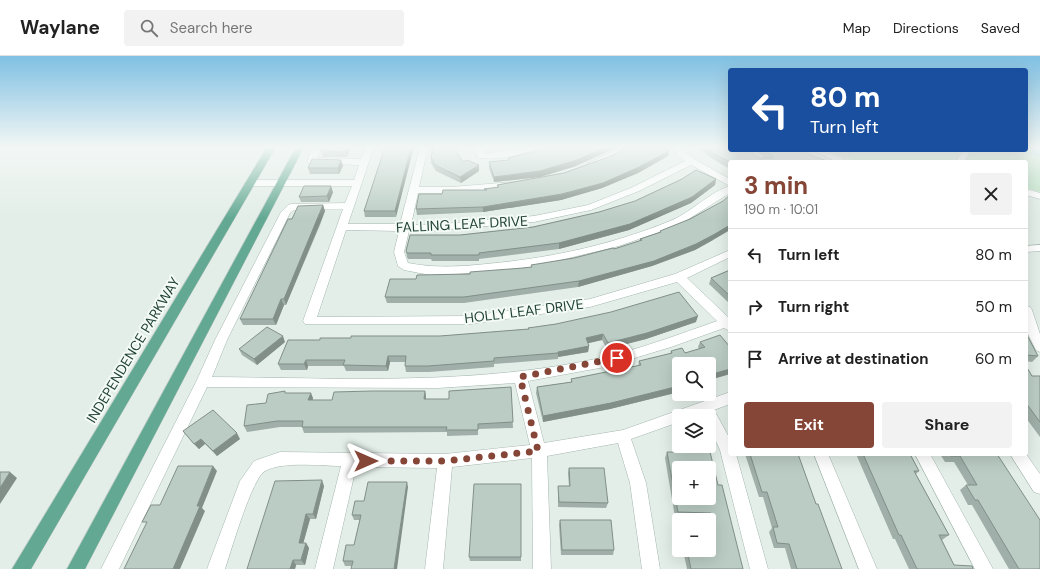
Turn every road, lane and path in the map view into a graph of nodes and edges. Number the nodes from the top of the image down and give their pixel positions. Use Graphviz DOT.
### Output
graph roads {
  1 [pos="258,171"];
  2 [pos="287,171"];
  3 [pos="362,171"];
  4 [pos="419,171"];
  5 [pos="672,171"];
  6 [pos="709,171"];
  7 [pos="728,182"];
  8 [pos="251,183"];
  9 [pos="281,183"];
  10 [pos="357,183"];
  11 [pos="522,183"];
  12 [pos="415,190"];
  13 [pos="728,190"];
  14 [pos="1028,193"];
  15 [pos="1040,196"];
  16 [pos="348,206"];
  17 [pos="341,227"];
  18 [pos="405,228"];
  19 [pos="1040,248"];
  20 [pos="1028,250"];
  21 [pos="728,254"];
  22 [pos="678,277"];
  23 [pos="1028,317"];
  24 [pos="728,322"];
  25 [pos="728,323"];
  26 [pos="1040,347"];
  27 [pos="520,377"];
  28 [pos="204,382"];
  29 [pos="728,399"];
  30 [pos="705,407"];
  31 [pos="623,436"];
  32 [pos="538,451"];
  33 [pos="728,454"];
  34 [pos="729,456"];
  35 [pos="822,456"];
  36 [pos="923,456"];
  37 [pos="1018,456"];
  38 [pos="350,461"];
  39 [pos="445,461"];
  40 [pos="1040,487"];
  41 [pos="21,569"];
  42 [pos="76,569"];
  43 [pos="110,569"];
  44 [pos="216,569"];
  45 [pos="324,569"];
  46 [pos="434,569"];
  47 [pos="542,569"];
  48 [pos="651,569"];
  49 [pos="759,569"];
  50 [pos="868,569"];
  51 [pos="984,569"];
  1 -- 8 [label="main road, INDEPENDENCE PARKWAY"];
  2 -- 9 [label="main road"];
  3 -- 10 [label="street"];
  4 -- 12 [label="street"];
  5 -- 18 [label="street, FALLING LEAF DRIVE"];
  6 -- 7 [label="street"];
  8 -- 9 [label="street"];
  8 -- 41 [label="main road, INDEPENDENCE PARKWAY"];
  9 -- 10 [label="street"];
  9 -- 42 [label="main road"];
  10 -- 16 [label="street"];
  11 -- 12 [label="street"];
  12 -- 18 [label="street"];
  13 -- 18 [label="street"];
  14 -- 15 [label="street"];
  16 -- 17 [label="street"];
  16 -- 28 [label="street"];
  17 -- 18 [label="street, FALLING LEAF DRIVE"];
  17 -- 22 [label="street, HOLLY LEAF DRIVE"];
  19 -- 20 [label="street"];
  21 -- 22 [label="street, HOLLY LEAF DRIVE"];
  22 -- 24 [label="street"];
  23 -- 26 [label="street"];
  25 -- 27 [label="street"];
  27 -- 28 [label="street"];
  27 -- 32 [label="street"];
  28 -- 43 [label="street"];
  29 -- 30 [label="street"];
  30 -- 31 [label="street"];
  30 -- 33 [label="street"];
  31 -- 32 [label="street"];
  31 -- 48 [label="street"];
  32 -- 39 [label="street"];
  32 -- 47 [label="street"];
  34 -- 49 [label="street"];
  35 -- 50 [label="street"];
  36 -- 51 [label="street"];
  37 -- 40 [label="street"];
  38 -- 39 [label="street"];
  38 -- 44 [label="street"];
  38 -- 45 [label="street"];
  39 -- 46 [label="street"];
}
